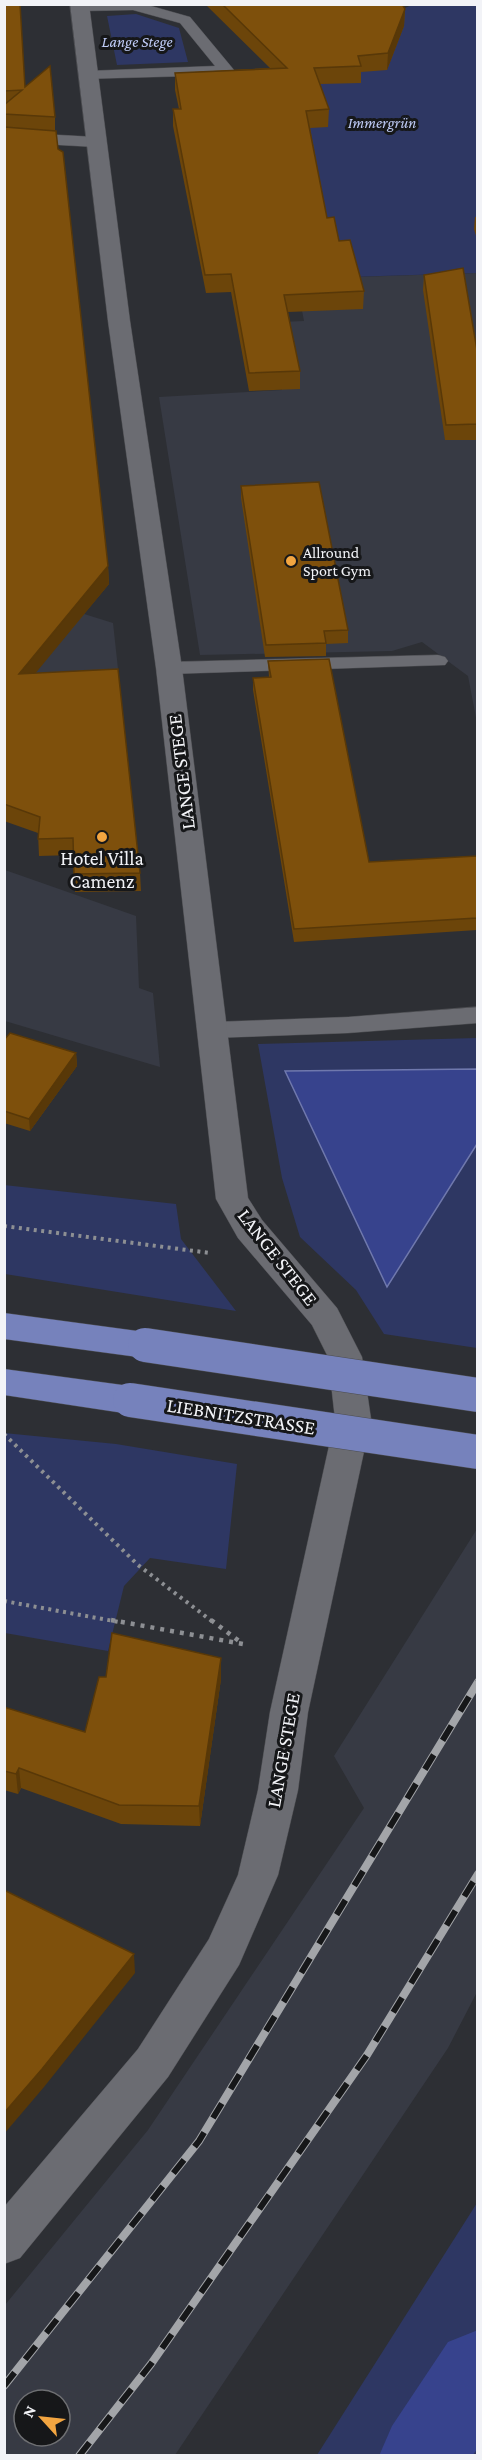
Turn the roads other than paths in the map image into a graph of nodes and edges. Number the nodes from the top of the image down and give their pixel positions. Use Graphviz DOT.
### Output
graph roads {
  1 [pos="79,6"];
  2 [pos="87,76"];
  3 [pos="4,137"];
  4 [pos="96,142"];
  5 [pos="438,661"];
  6 [pos="169,668"];
  7 [pos="477,1015"];
  8 [pos="212,1030"];
  9 [pos="4,1326"];
  10 [pos="4,1382"];
  11 [pos="477,1395"];
  12 [pos="477,1452"];
  13 [pos="4,2242"];
  1 -- 2 [label="street, LANGE STEGE"];
  1 -- 2 [label="lane, LANGE STEGE"];
  2 -- 4 [label="street, LANGE STEGE"];
  3 -- 4 [label="lane"];
  4 -- 6 [label="street, LANGE STEGE"];
  5 -- 6 [label="lane"];
  6 -- 8 [label="street, LANGE STEGE"];
  7 -- 8 [label="lane"];
  8 -- 13 [label="street, LANGE STEGE"];
  9 -- 11 [label="main road, bridge"];
  10 -- 12 [label="main road, LIEBNITZSTRASSE, bridge"];
}
